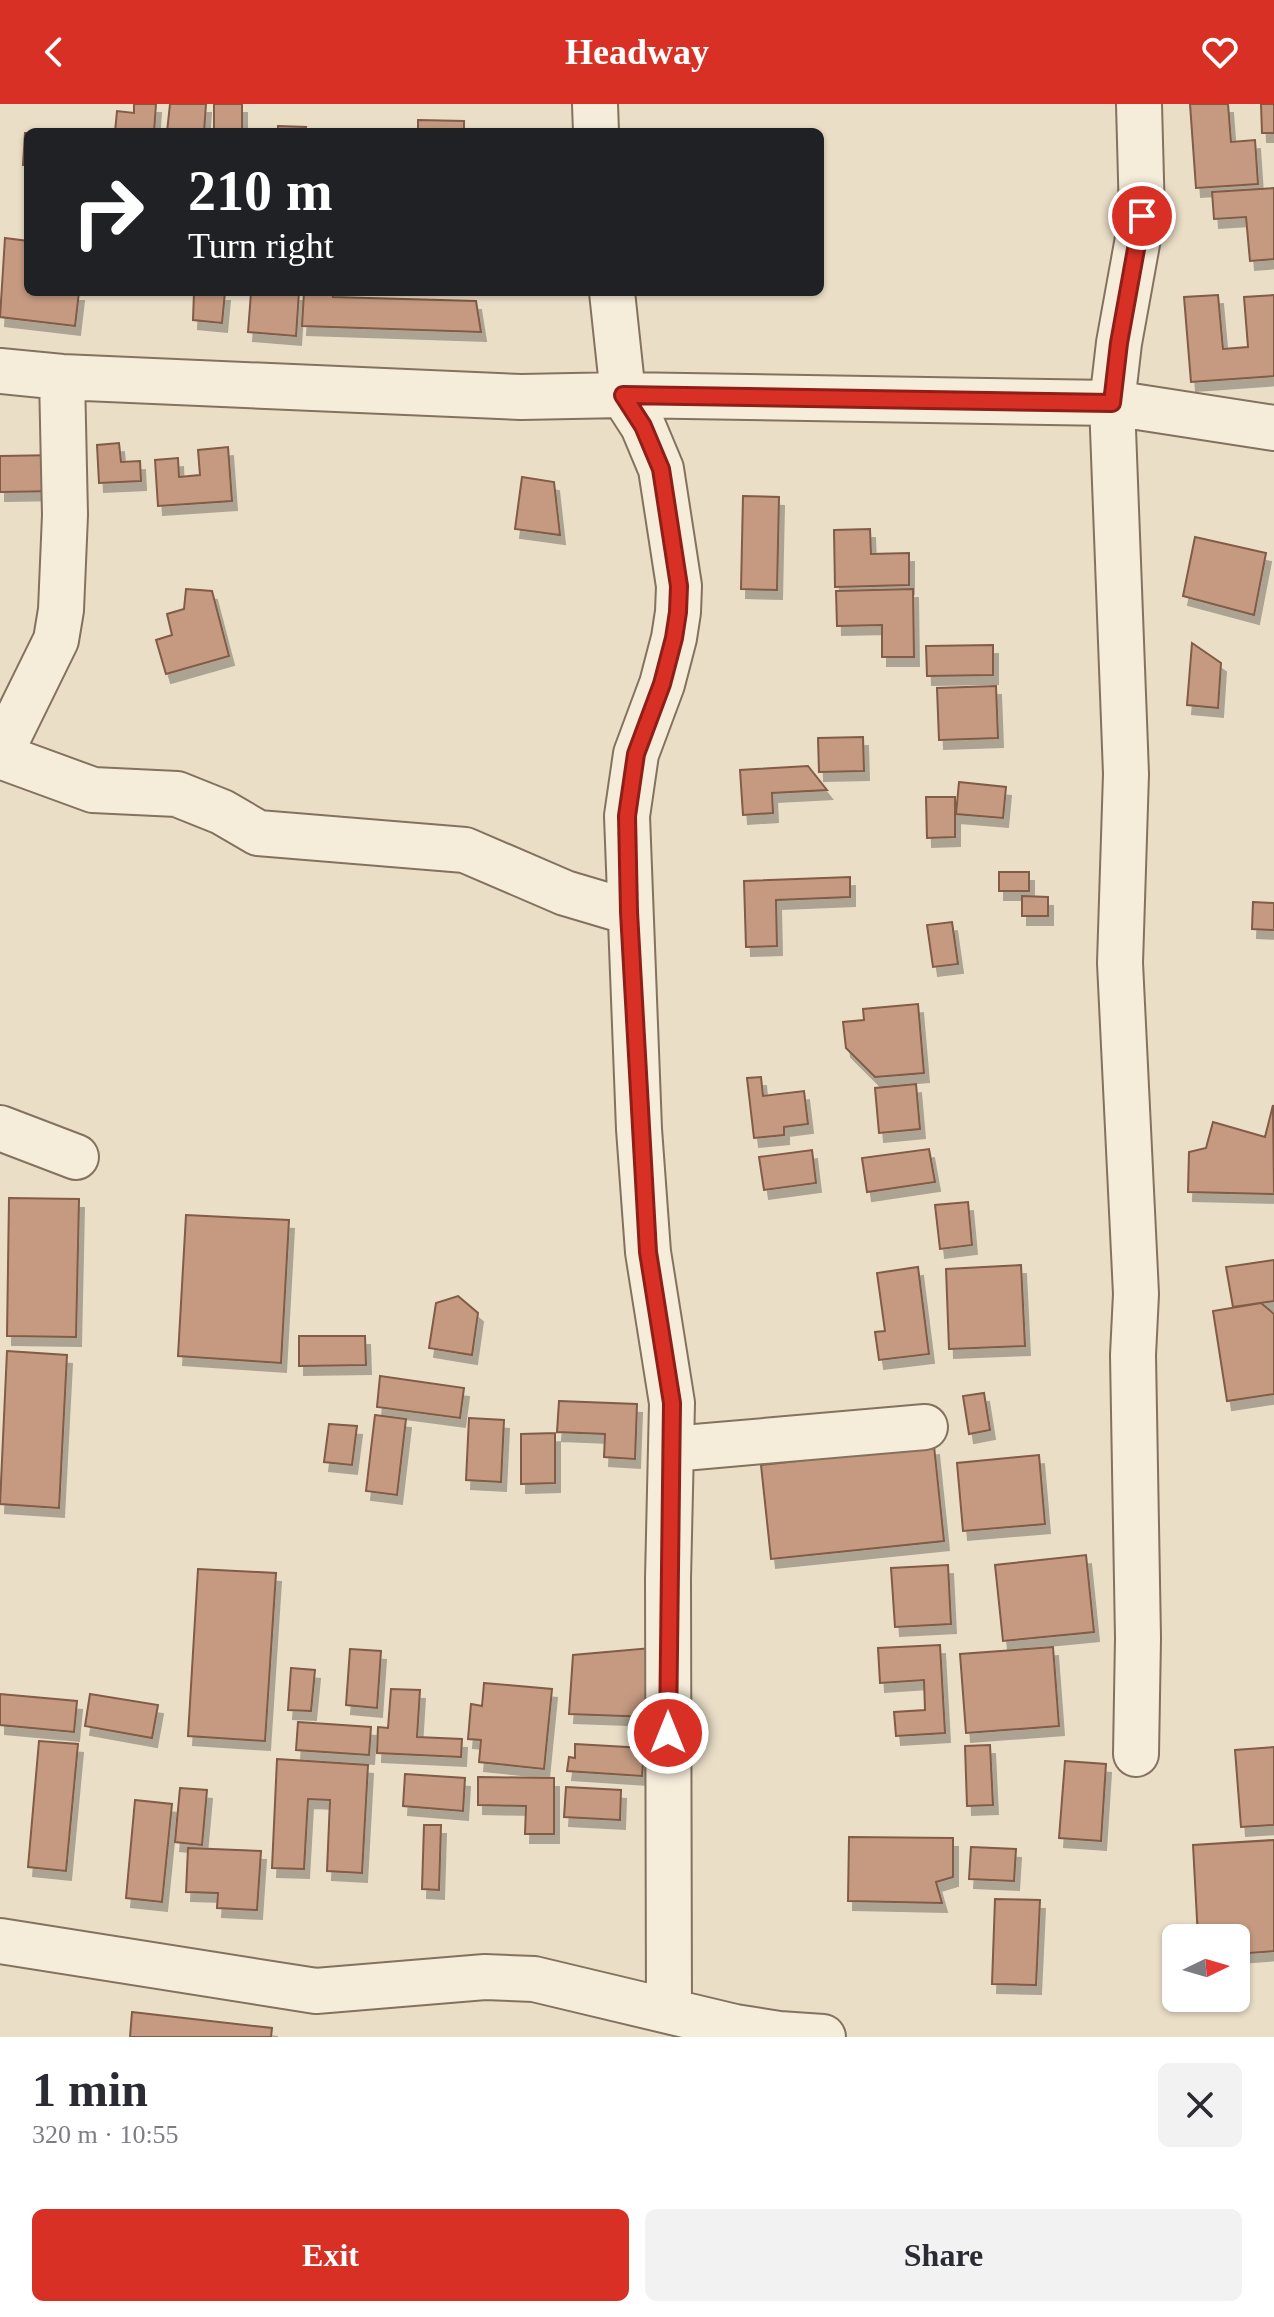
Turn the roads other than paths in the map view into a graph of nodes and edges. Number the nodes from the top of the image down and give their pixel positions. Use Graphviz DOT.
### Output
graph roads {
  1 [pos="595,104"];
  2 [pos="1139,104"];
  3 [pos="596,128"];
  4 [pos="612,296"];
  5 [pos="0,371"];
  6 [pos="62,377"];
  7 [pos="623,395"];
  8 [pos="1112,403"];
  9 [pos="1274,428"];
  10 [pos="0,755"];
  11 [pos="629,912"];
  12 [pos="0,1128"];
  13 [pos="76,1157"];
  14 [pos="925,1427"];
  15 [pos="672,1449"];
  16 [pos="1136,1754"];
  17 [pos="0,1941"];
  18 [pos="669,2011"];
  19 [pos="823,2037"];
  1 -- 3 [label="street"];
  2 -- 8 [label="street"];
  4 -- 7 [label="street"];
  5 -- 6 [label="street"];
  6 -- 7 [label="street"];
  6 -- 10 [label="street"];
  7 -- 8 [label="street"];
  7 -- 11 [label="street"];
  8 -- 9 [label="street"];
  8 -- 16 [label="street"];
  10 -- 11 [label="street"];
  11 -- 15 [label="street"];
  12 -- 13 [label="street"];
  14 -- 15 [label="street"];
  15 -- 18 [label="street"];
  17 -- 18 [label="street"];
  18 -- 19 [label="street"];
}
